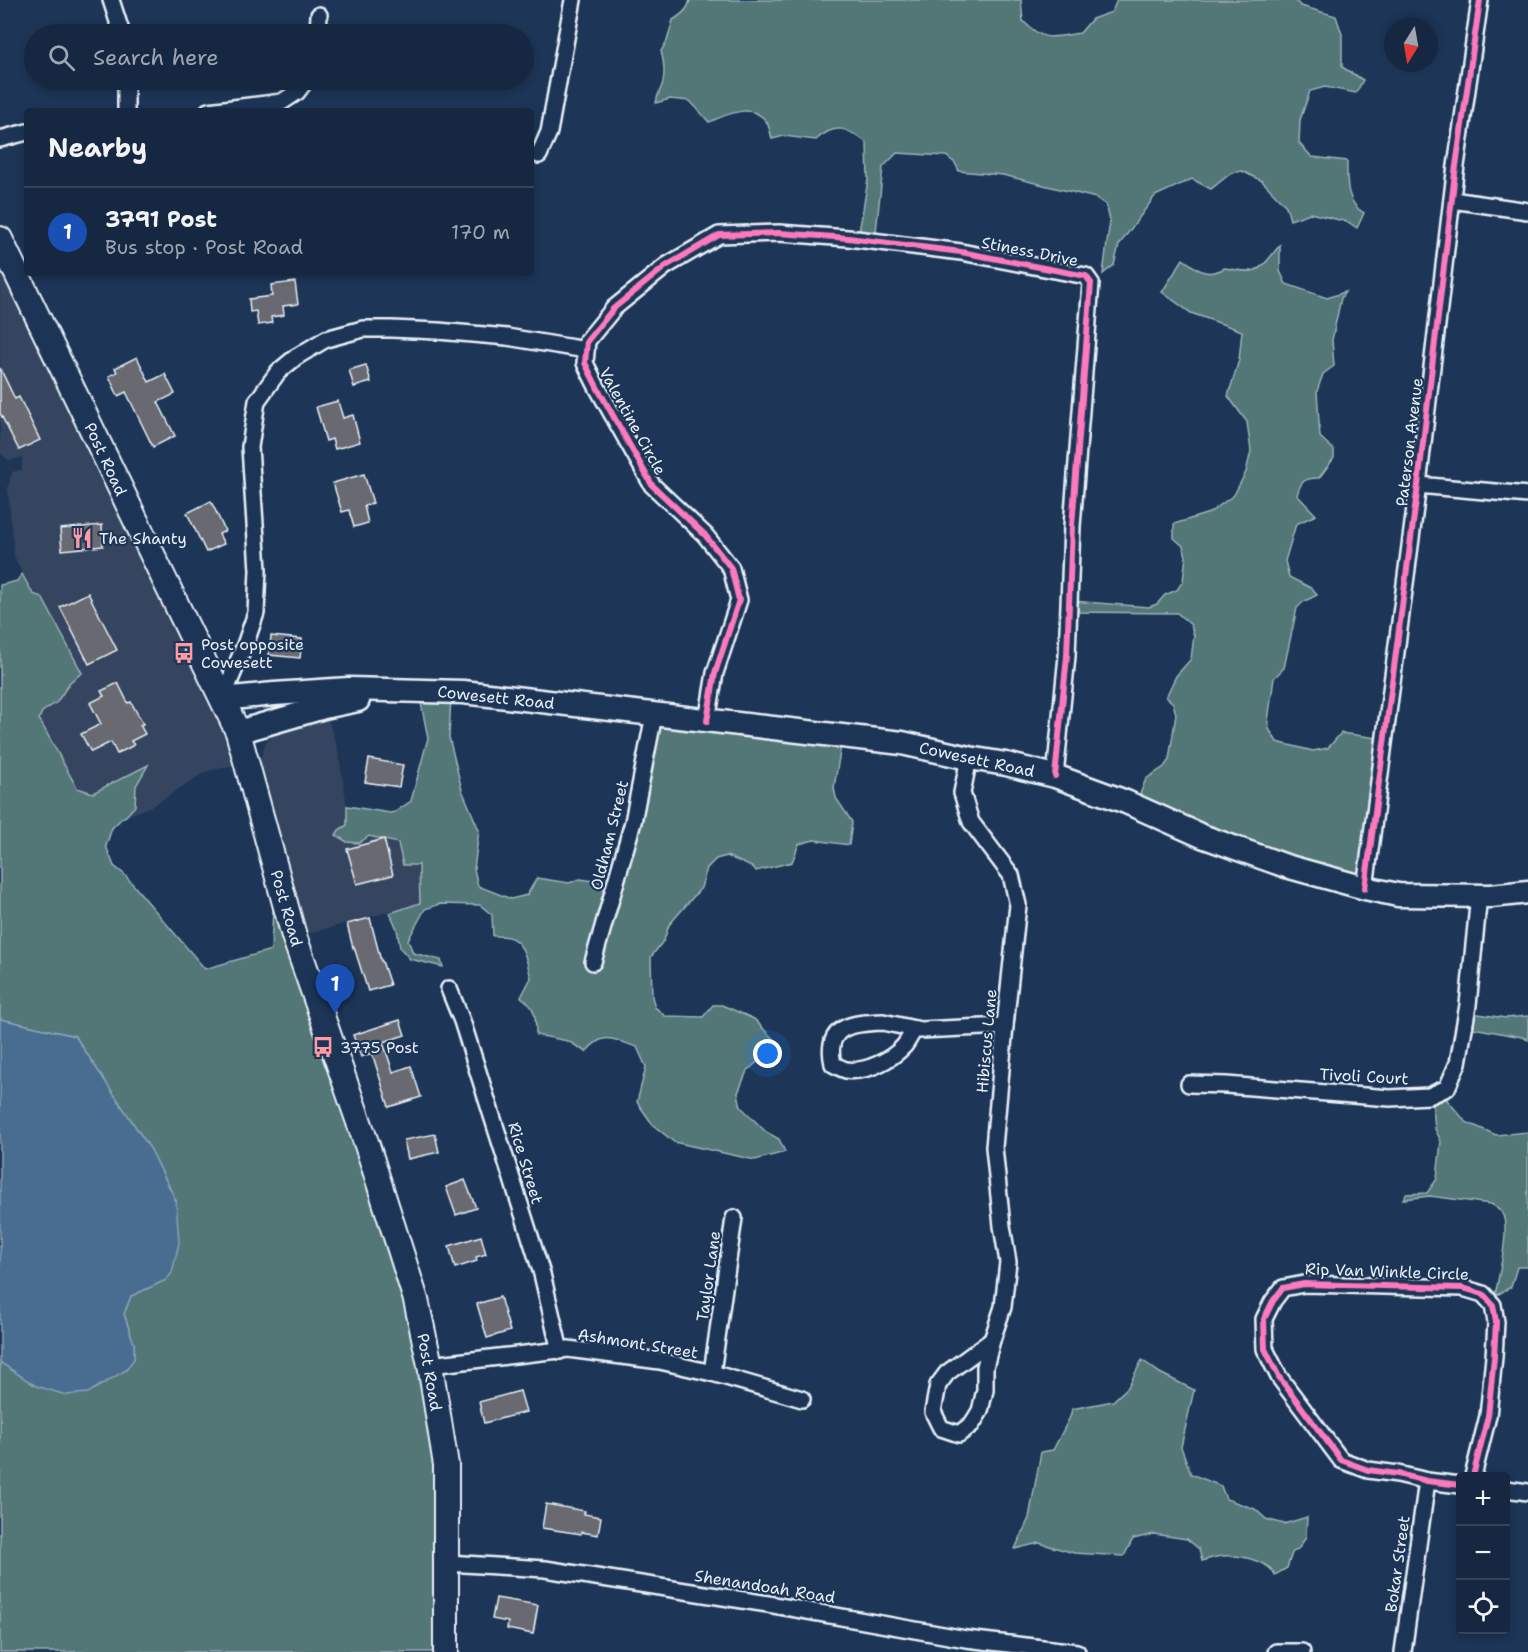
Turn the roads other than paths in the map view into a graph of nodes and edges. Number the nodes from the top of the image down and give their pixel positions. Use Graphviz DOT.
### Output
graph roads {
  1 [pos="111,0"];
  2 [pos="573,0"];
  3 [pos="1480,0"];
  4 [pos="319,15"];
  5 [pos="119,24"];
  6 [pos="319,24"];
  7 [pos="126,90"];
  8 [pos="298,90"];
  9 [pos="126,108"];
  10 [pos="233,108"];
  11 [pos="24,133"];
  12 [pos="0,139"];
  13 [pos="538,155"];
  14 [pos="1452,200"];
  15 [pos="1528,211"];
  16 [pos="0,239"];
  17 [pos="9,277"];
  18 [pos="586,350"];
  19 [pos="1418,485"];
  20 [pos="1528,495"];
  21 [pos="409,690"];
  22 [pos="222,699"];
  23 [pos="654,715"];
  24 [pos="707,721"];
  25 [pos="238,732"];
  26 [pos="969,758"];
  27 [pos="1055,776"];
  28 [pos="1365,888"];
  29 [pos="1528,892"];
  30 [pos="1479,895"];
  31 [pos="593,962"];
  32 [pos="449,989"];
  33 [pos="1005,1026"];
  34 [pos="915,1029"];
  35 [pos="1189,1084"];
  36 [pos="734,1218"];
  37 [pos="992,1340"];
  38 [pos="560,1351"];
  39 [pos="430,1365"];
  40 [pos="712,1374"];
  41 [pos="802,1399"];
  42 [pos="1474,1472"];
  43 [pos="1427,1481"];
  44 [pos="1456,1484"];
  45 [pos="1510,1490"];
  46 [pos="1528,1492"];
  47 [pos="447,1563"];
  48 [pos="446,1652"];
  49 [pos="1077,1652"];
  50 [pos="1276,1652"];
  51 [pos="1302,1652"];
  52 [pos="1403,1652"];
  1 -- 5 [label="street"];
  2 -- 13 [label="street"];
  3 -- 14 [label="street, Paterson Avenue"];
  4 -- 6 [label="street"];
  7 -- 9 [label="street"];
  8 -- 10 [label="street"];
  11 -- 12 [label="street"];
  14 -- 15 [label="street"];
  14 -- 19 [label="street, Paterson Avenue"];
  16 -- 17 [label="main road, Post Road"];
  17 -- 22 [label="main road, Post Road"];
  18 -- 22 [label="street"];
  18 -- 24 [label="street, Valentine Circle"];
  18 -- 27 [label="street, Stiness Drive"];
  19 -- 20 [label="street"];
  19 -- 28 [label="street, Paterson Avenue"];
  21 -- 22 [label="main road, Cowesett Road"];
  21 -- 23 [label="main road, Cowesett Road"];
  21 -- 25 [label="main road, Cowesett Road"];
  22 -- 25 [label="main road, Post Road"];
  23 -- 24 [label="main road, Cowesett Road"];
  23 -- 31 [label="street, Oldham Street"];
  24 -- 26 [label="main road, Cowesett Road"];
  25 -- 39 [label="main road, Post Road"];
  26 -- 27 [label="main road, Cowesett Road"];
  26 -- 33 [label="street, Hibiscus Lane"];
  27 -- 28 [label="main road, Cowesett Road"];
  28 -- 30 [label="main road, Cowesett Road"];
  29 -- 30 [label="main road, Cowesett Road"];
  30 -- 35 [label="street, Tivoli Court"];
  32 -- 38 [label="street, Rice Street"];
  33 -- 34 [label="street"];
  33 -- 37 [label="street, Hibiscus Lane"];
  34 -- 34 [label="street"];
  36 -- 40 [label="street, Taylor Lane"];
  37 -- 37 [label="street, Hibiscus Lane"];
  38 -- 39 [label="street, Ashmont Street"];
  38 -- 40 [label="street, Ashmont Street"];
  39 -- 47 [label="main road, Post Road"];
  40 -- 41 [label="street, Ashmont Street"];
  42 -- 43 [label="street, Rip Van Winkle Circle"];
  43 -- 44 [label="street"];
  43 -- 52 [label="street, Bokar Street"];
  45 -- 46 [label="street"];
  47 -- 48 [label="main road, Post Road"];
  47 -- 49 [label="street, Shenandoah Road"];
  50 -- 51 [label="street"];
}
